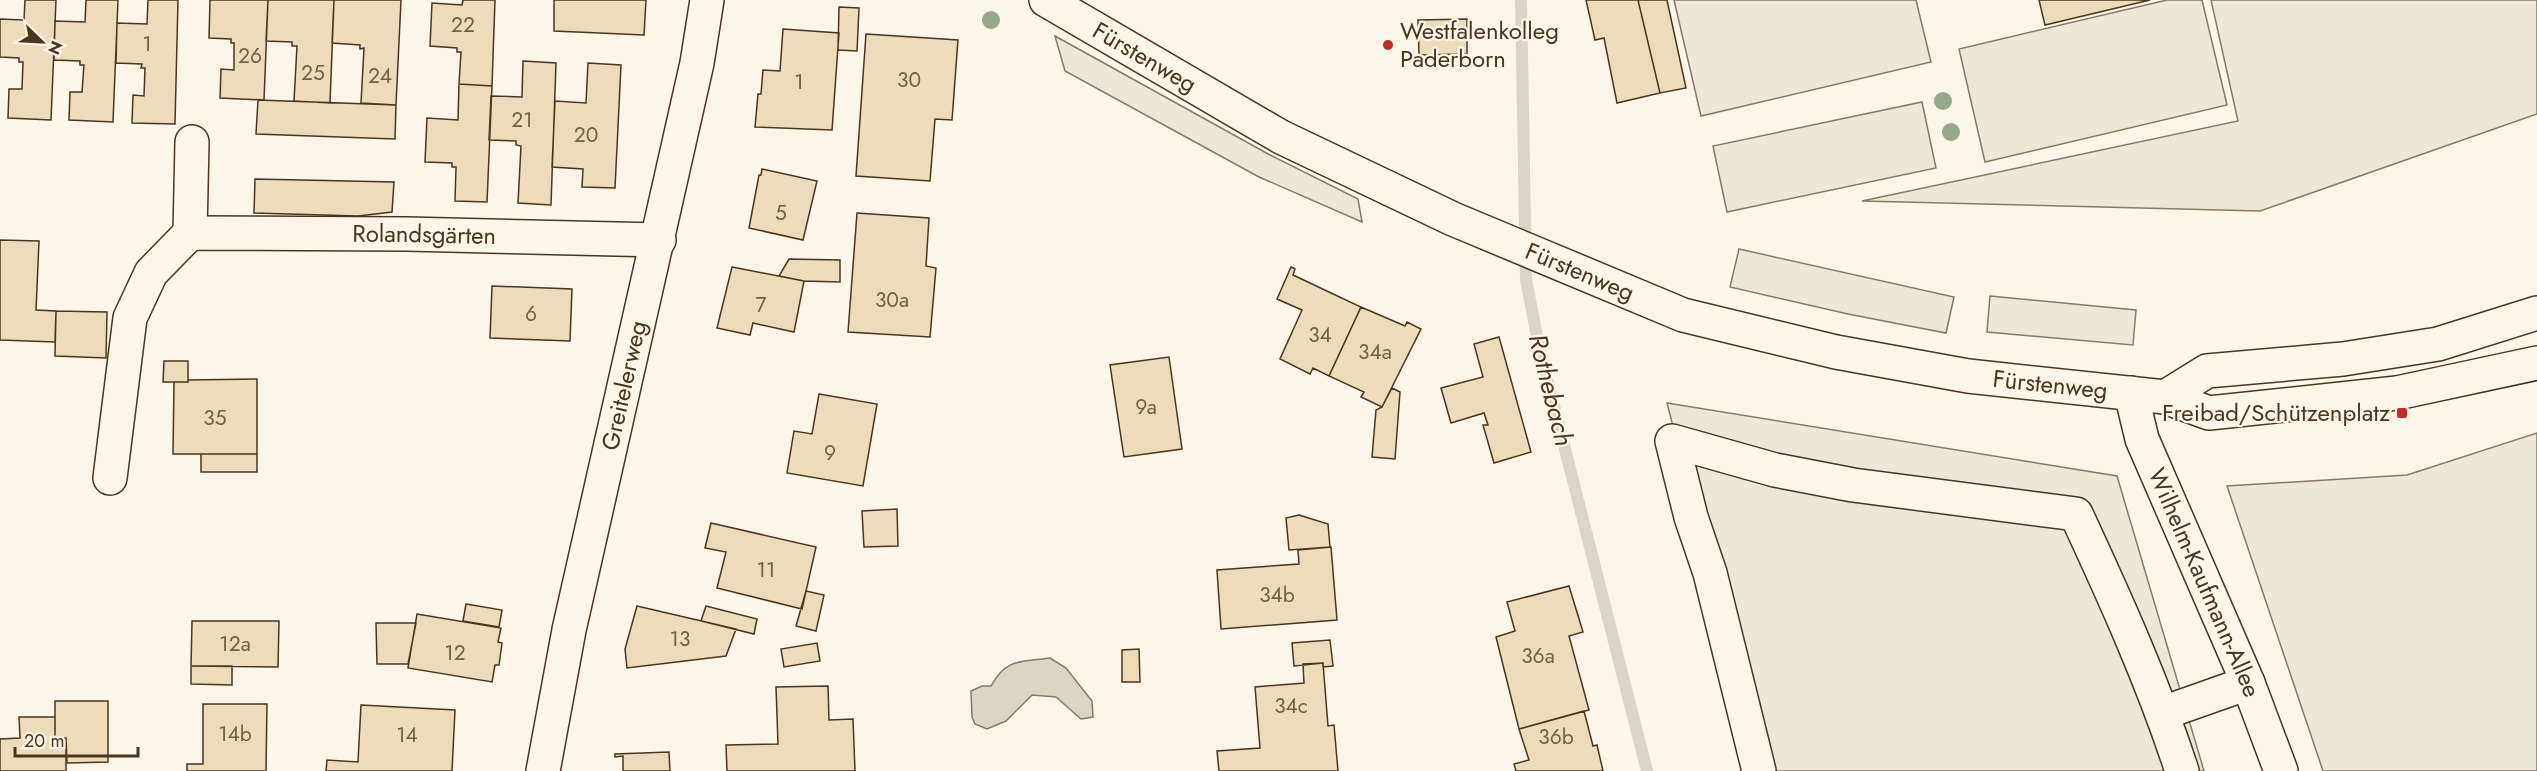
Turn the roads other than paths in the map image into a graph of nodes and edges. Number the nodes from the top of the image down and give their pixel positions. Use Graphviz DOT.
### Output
graph roads {
  1 [pos="707,0"];
  2 [pos="1046,0"];
  3 [pos="192,142"];
  4 [pos="190,233"];
  5 [pos="659,240"];
  6 [pos="2537,313"];
  7 [pos="2537,363"];
  8 [pos="2131,393"];
  9 [pos="2165,397"];
  10 [pos="110,478"];
  11 [pos="2248,682"];
  12 [pos="2163,712"];
  13 [pos="543,771"];
  14 [pos="1759,771"];
  15 [pos="2181,771"];
  16 [pos="2281,771"];
  1 -- 5 [label="main road, Greitelerweg"];
  2 -- 8 [label="main road, Fürstenweg"];
  3 -- 4 [label="main road"];
  4 -- 5 [label="main road, Rolandsgärten"];
  4 -- 10 [label="main road"];
  5 -- 13 [label="main road, Greitelerweg"];
  6 -- 9 [label="main road"];
  7 -- 9 [label="main road, Fürstenweg"];
  8 -- 9 [label="main road, Fürstenweg"];
  8 -- 11 [label="main road, Wilhelm-Kaufmann-Allee"];
  11 -- 12 [label="main road"];
  11 -- 16 [label="main road, Wilhelm-Kaufmann-Allee"];
  12 -- 14 [label="main road"];
  12 -- 15 [label="main road"];
}
